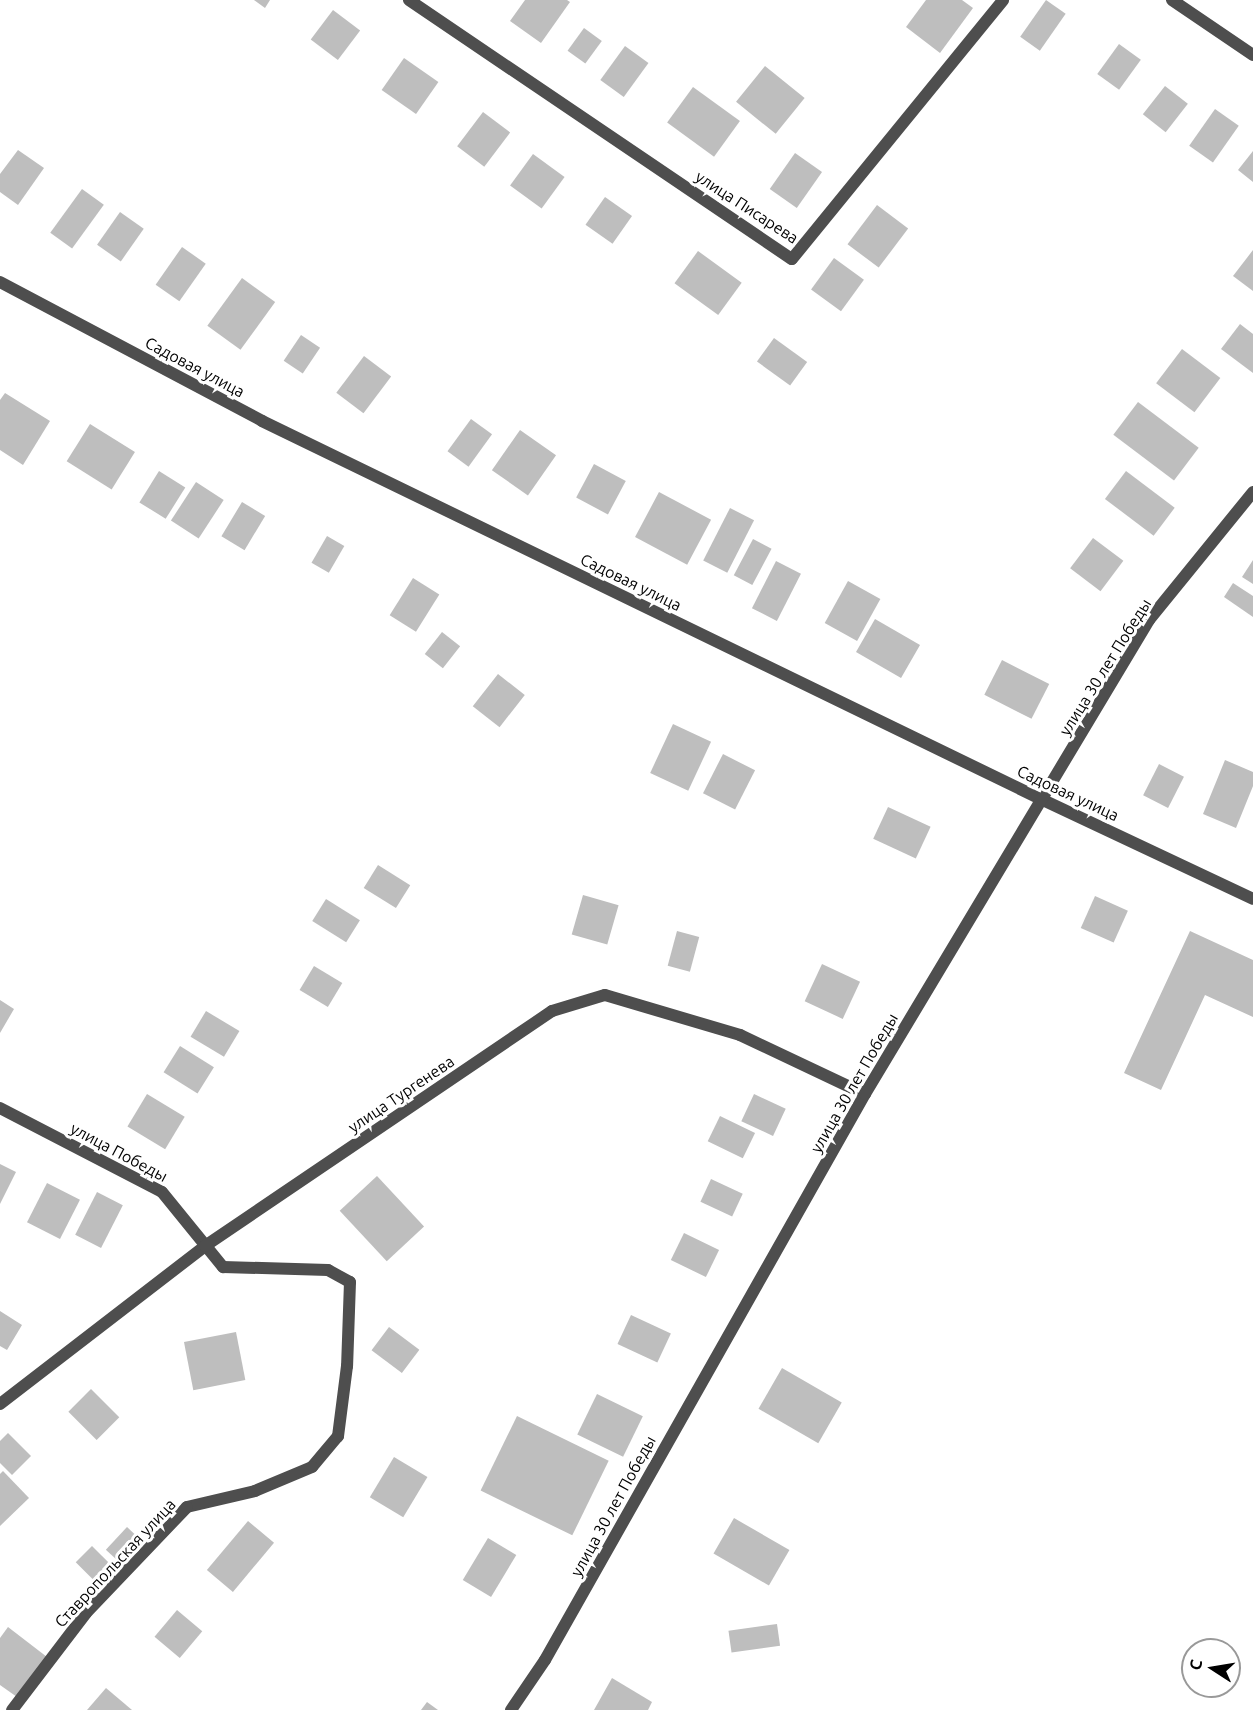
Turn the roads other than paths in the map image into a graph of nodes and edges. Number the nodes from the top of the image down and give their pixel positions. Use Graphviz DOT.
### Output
graph roads {
  1 [pos="409,0"];
  2 [pos="1003,0"];
  3 [pos="1172,0"];
  4 [pos="1253,55"];
  5 [pos="0,282"];
  6 [pos="1253,492"];
  7 [pos="1043,800"];
  8 [pos="1253,899"];
  9 [pos="865,1094"];
  10 [pos="0,1108"];
  11 [pos="205,1246"];
  12 [pos="0,1404"];
  13 [pos="12,1710"];
  14 [pos="511,1710"];
  1 -- 2 [label="street, улица Писарева"];
  3 -- 4 [label="street"];
  5 -- 7 [label="street, Садовая улица"];
  6 -- 7 [label="street, улица 30 лет Победы"];
  7 -- 8 [label="street, Садовая улица"];
  7 -- 9 [label="street, улица 30 лет Победы"];
  9 -- 11 [label="street, улица Тургенева"];
  9 -- 14 [label="street, улица 30 лет Победы"];
  10 -- 11 [label="street, улица Победы"];
  11 -- 12 [label="street, улица Тургенева"];
  11 -- 13 [label="street, Ставропольская улица"];
}
